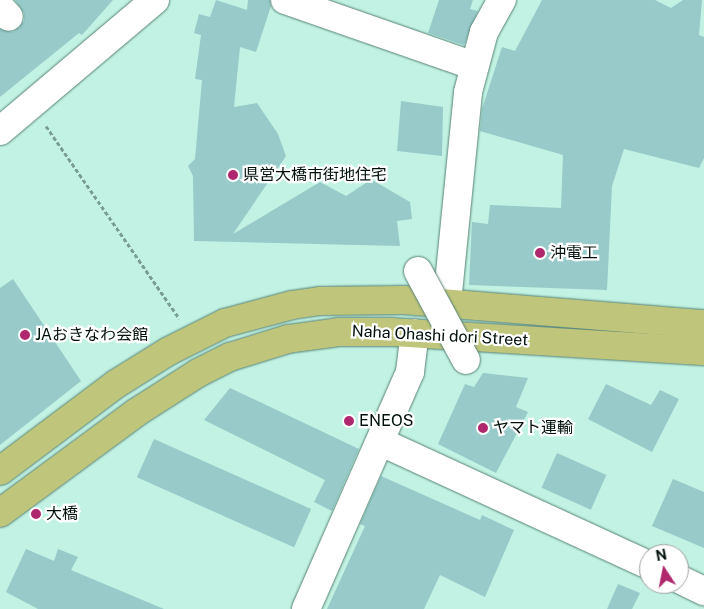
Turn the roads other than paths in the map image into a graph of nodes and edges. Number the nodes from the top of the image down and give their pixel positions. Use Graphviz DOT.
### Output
graph roads {
  1 [pos="155,0"];
  2 [pos="285,0"];
  3 [pos="502,0"];
  4 [pos="474,66"];
  5 [pos="0,131"];
  6 [pos="418,271"];
  7 [pos="446,302"];
  8 [pos="697,322"];
  9 [pos="415,333"];
  10 [pos="700,352"];
  11 [pos="466,360"];
  12 [pos="381,442"];
  13 [pos="0,472"];
  14 [pos="0,513"];
  15 [pos="639,560"];
  16 [pos="689,584"];
  17 [pos="704,591"];
  18 [pos="306,609"];
  1 -- 5 [label="street"];
  2 -- 4 [label="street"];
  3 -- 4 [label="street"];
  4 -- 7 [label="street"];
  6 -- 11 [label="street, bridge"];
  7 -- 8 [label="main road, Naha Ohashi dori Street"];
  7 -- 13 [label="main road, Naha Ohashi dori Street"];
  9 -- 10 [label="main road, Naha Ohashi dori Street"];
  9 -- 12 [label="street"];
  9 -- 14 [label="main road, Naha Ohashi dori Street"];
  12 -- 15 [label="street"];
  12 -- 18 [label="street"];
  16 -- 17 [label="street"];
}
